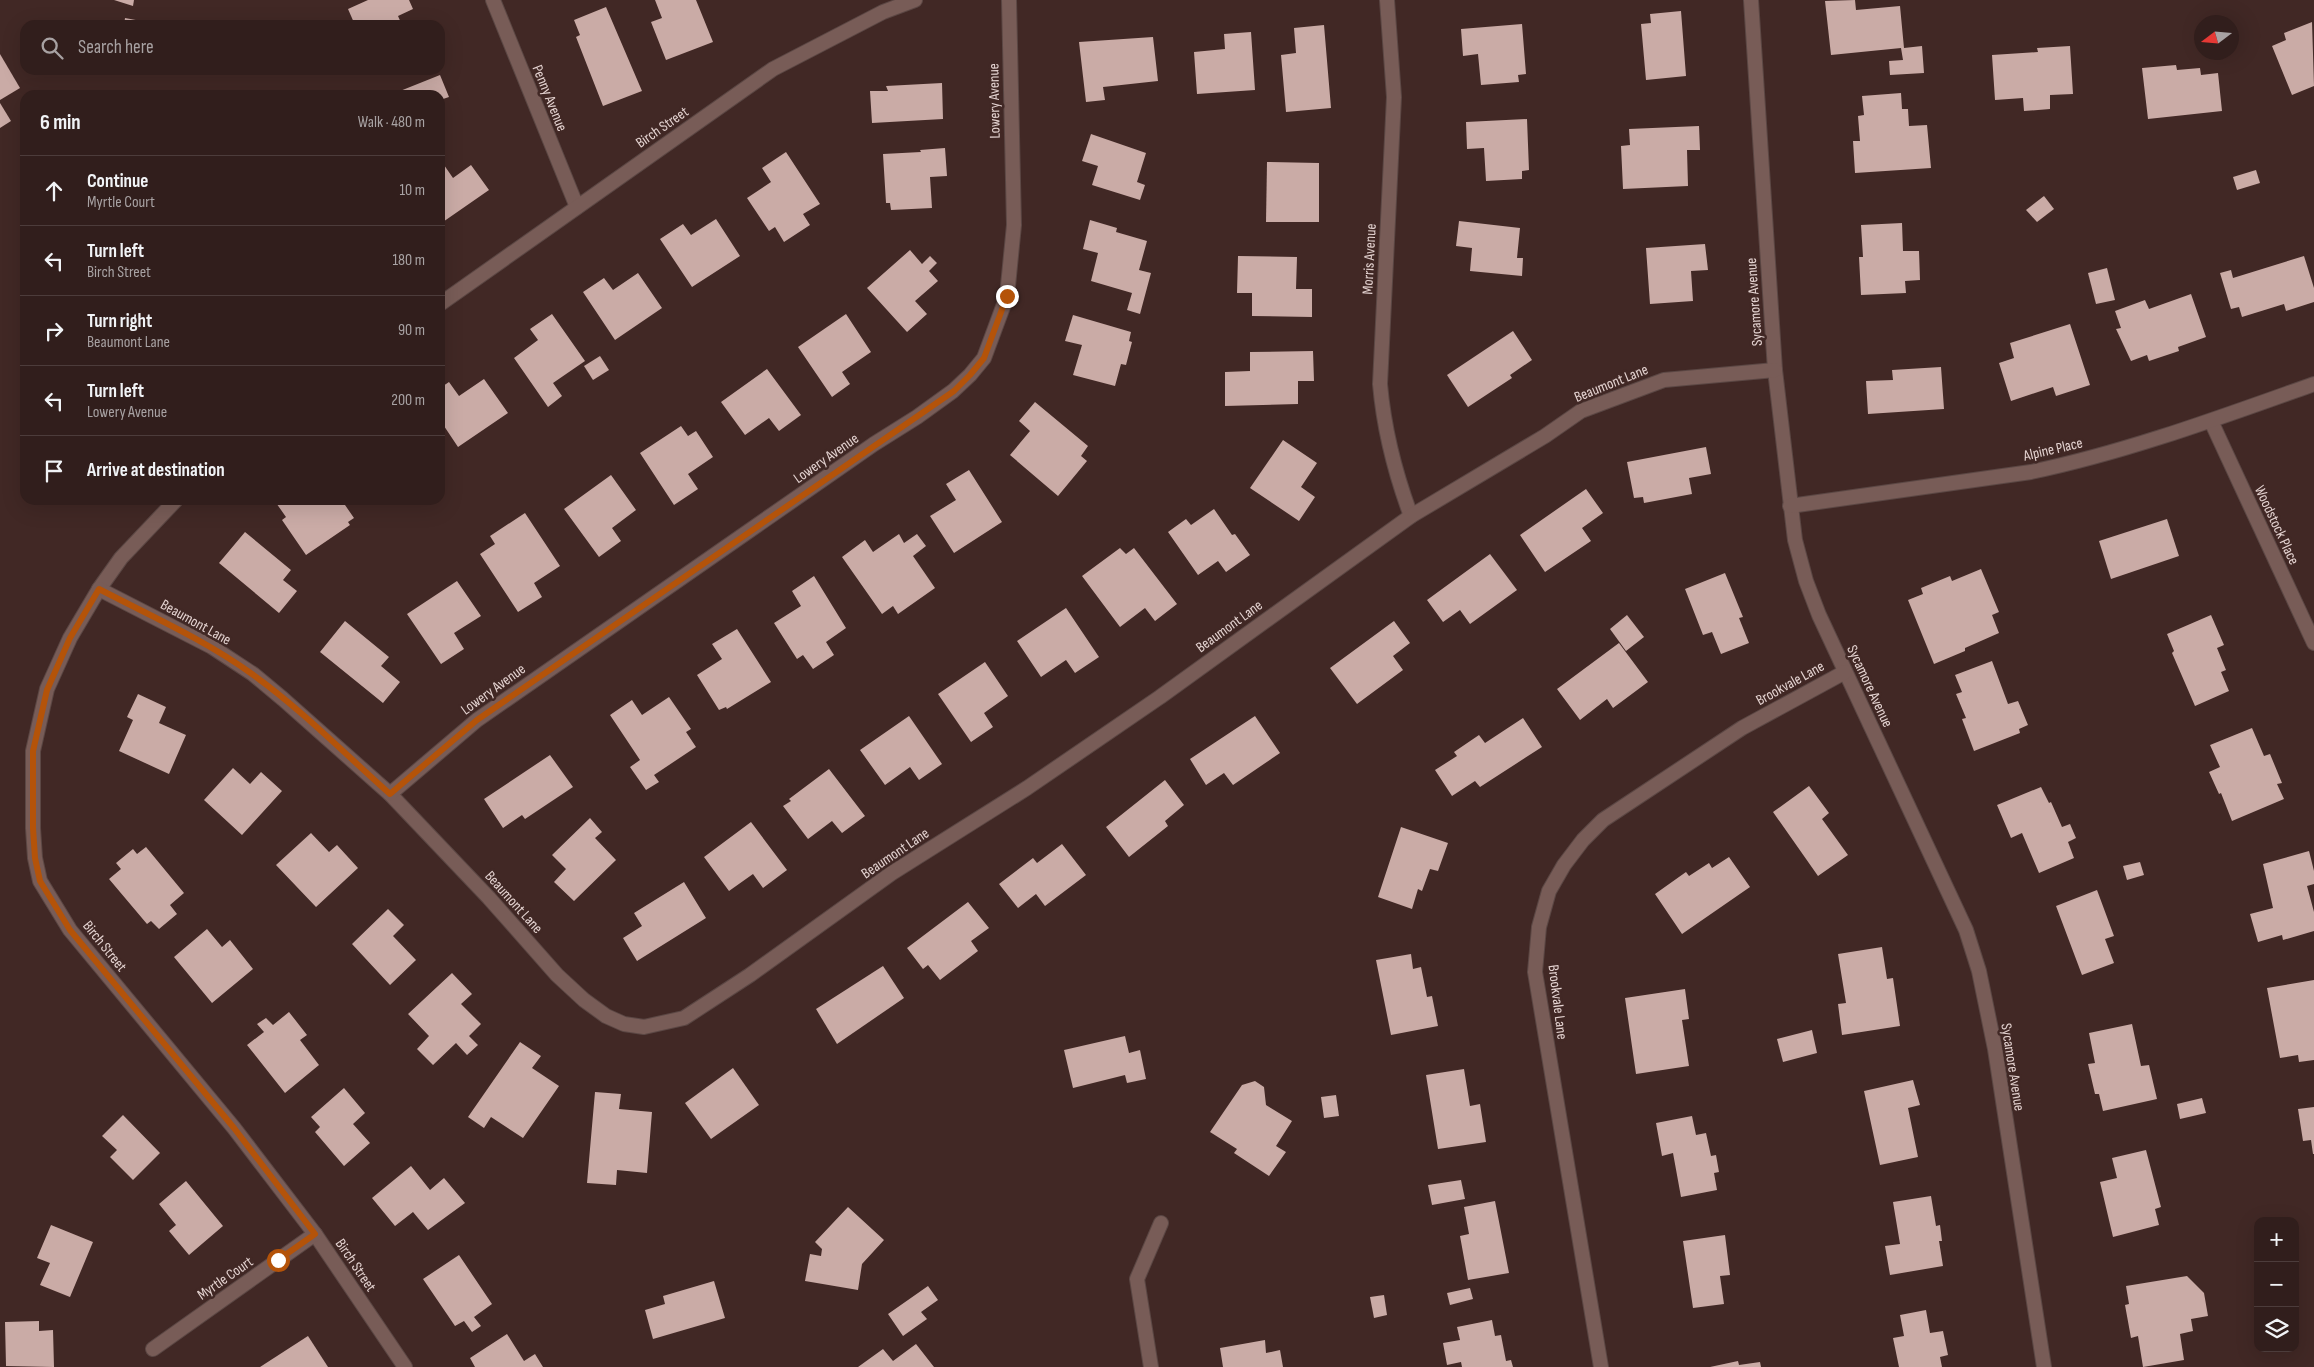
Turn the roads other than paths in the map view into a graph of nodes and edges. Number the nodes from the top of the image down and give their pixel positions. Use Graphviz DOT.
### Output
graph roads {
  1 [pos="493,0"];
  2 [pos="915,0"];
  3 [pos="1009,0"];
  4 [pos="1387,0"];
  5 [pos="1751,0"];
  6 [pos="577,207"];
  7 [pos="445,300"];
  8 [pos="1775,370"];
  9 [pos="2314,384"];
  10 [pos="2211,421"];
  11 [pos="171,505"];
  12 [pos="1790,506"];
  13 [pos="1411,516"];
  14 [pos="99,589"];
  15 [pos="2314,643"];
  16 [pos="1845,672"];
  17 [pos="390,794"];
  18 [pos="1161,1223"];
  19 [pos="315,1234"];
  20 [pos="153,1349"];
  21 [pos="405,1367"];
  22 [pos="1151,1367"];
  23 [pos="1601,1367"];
  24 [pos="2044,1367"];
  1 -- 6 [label="street, Penny Avenue"];
  2 -- 6 [label="street, Birch Street"];
  3 -- 17 [label="street, Lowery Avenue"];
  4 -- 13 [label="street, Morris Avenue"];
  5 -- 8 [label="street, Sycamore Avenue"];
  6 -- 7 [label="street, Birch Street"];
  8 -- 12 [label="street, Sycamore Avenue"];
  8 -- 13 [label="street, Beaumont Lane"];
  9 -- 10 [label="street, Alpine Place"];
  10 -- 12 [label="street, Alpine Place"];
  10 -- 15 [label="street, Woodstock Place"];
  11 -- 14 [label="street, Birch Street"];
  12 -- 16 [label="street, Sycamore Avenue"];
  13 -- 17 [label="street, Beaumont Lane"];
  14 -- 17 [label="street, Beaumont Lane"];
  14 -- 19 [label="street, Birch Street"];
  16 -- 23 [label="street, Brookvale Lane"];
  16 -- 24 [label="street, Sycamore Avenue"];
  18 -- 22 [label="street"];
  19 -- 20 [label="street, Myrtle Court"];
  19 -- 21 [label="street, Birch Street"];
}
